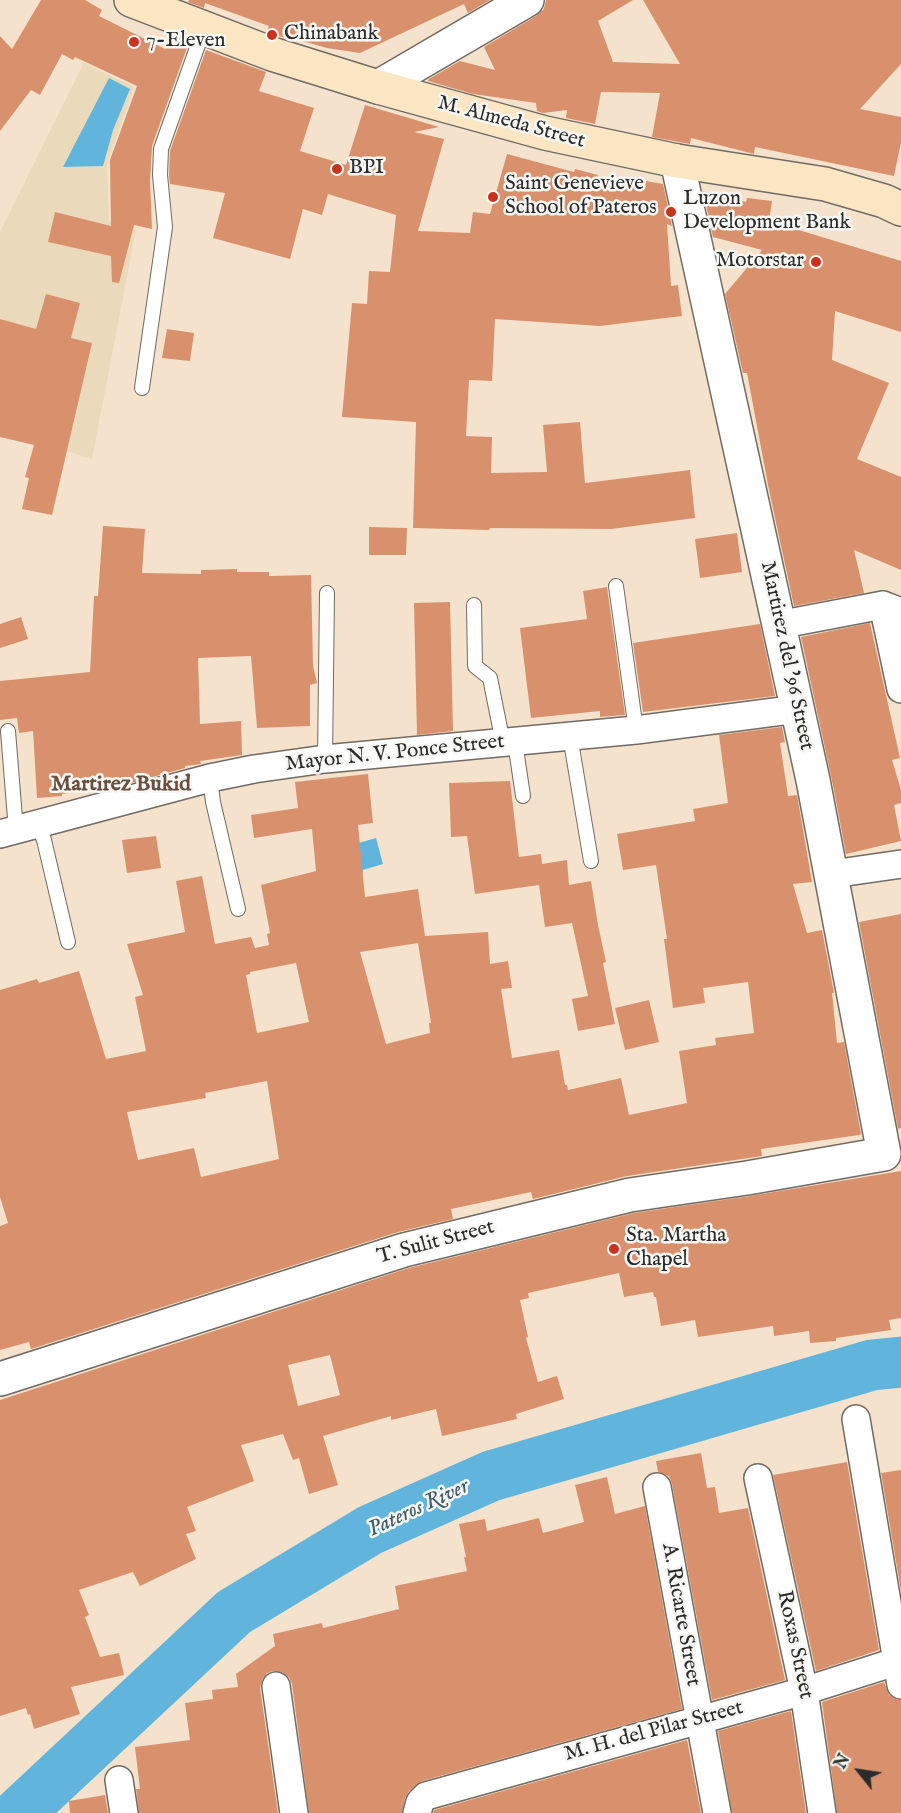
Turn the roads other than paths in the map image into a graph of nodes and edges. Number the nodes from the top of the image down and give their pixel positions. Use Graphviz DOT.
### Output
graph roads {
  1 [pos="131,0"];
  2 [pos="527,0"];
  3 [pos="204,28"];
  4 [pos="378,87"];
  5 [pos="677,161"];
  6 [pos="895,204"];
  7 [pos="142,388"];
  8 [pos="616,586"];
  9 [pos="327,593"];
  10 [pos="474,604"];
  11 [pos="892,608"];
  12 [pos="778,624"];
  13 [pos="901,689"];
  14 [pos="798,709"];
  15 [pos="636,730"];
  16 [pos="8,731"];
  17 [pos="570,736"];
  18 [pos="509,743"];
  19 [pos="325,759"];
  20 [pos="210,778"];
  21 [pos="523,796"];
  22 [pos="18,830"];
  23 [pos="591,861"];
  24 [pos="901,864"];
  25 [pos="832,874"];
  26 [pos="238,909"];
  27 [pos="68,942"];
  28 [pos="892,1153"];
  29 [pos="0,1378"];
  30 [pos="856,1419"];
  31 [pos="758,1478"];
  32 [pos="657,1487"];
  33 [pos="900,1668"];
  34 [pos="276,1686"];
  35 [pos="804,1691"];
  36 [pos="699,1720"];
  37 [pos="120,1780"];
  38 [pos="124,1813"];
  39 [pos="294,1813"];
  40 [pos="417,1813"];
  41 [pos="717,1813"];
  42 [pos="822,1813"];
  1 -- 3 [label="main road, M. Almeda Street"];
  2 -- 4 [label="street"];
  3 -- 4 [label="main road, M. Almeda Street"];
  3 -- 7 [label="lane"];
  4 -- 5 [label="main road, M. Almeda Street"];
  5 -- 6 [label="main road, M. Almeda Street"];
  5 -- 12 [label="street, Martirez del '96 Street"];
  8 -- 15 [label="lane"];
  9 -- 19 [label="lane"];
  10 -- 18 [label="lane"];
  11 -- 12 [label="street"];
  11 -- 13 [label="street"];
  12 -- 14 [label="street, Martirez del '96 Street"];
  14 -- 15 [label="street, Mayor N. V. Ponce Street"];
  14 -- 25 [label="street, Martirez del '96 Street"];
  15 -- 17 [label="street, Mayor N. V. Ponce Street"];
  16 -- 22 [label="lane"];
  17 -- 18 [label="street, Mayor N. V. Ponce Street"];
  17 -- 23 [label="lane"];
  18 -- 19 [label="street, Mayor N. V. Ponce Street"];
  18 -- 21 [label="lane"];
  19 -- 20 [label="street, Mayor N. V. Ponce Street"];
  20 -- 22 [label="street, Mayor N. V. Ponce Street"];
  20 -- 26 [label="lane"];
  22 -- 27 [label="lane"];
  24 -- 25 [label="street"];
  25 -- 28 [label="street, Martirez del '96 Street"];
  28 -- 29 [label="street, T. Sulit Street"];
  30 -- 33 [label="street"];
  31 -- 35 [label="street, Roxas Street"];
  32 -- 36 [label="street, A. Ricarte Street"];
  33 -- 35 [label="street, M. H. del Pilar Street"];
  34 -- 39 [label="street"];
  35 -- 36 [label="street, M. H. del Pilar Street"];
  35 -- 42 [label="street, Roxas Street"];
  36 -- 40 [label="street, M. H. del Pilar Street"];
  36 -- 41 [label="street, A. Ricarte Street"];
  37 -- 38 [label="street"];
}
